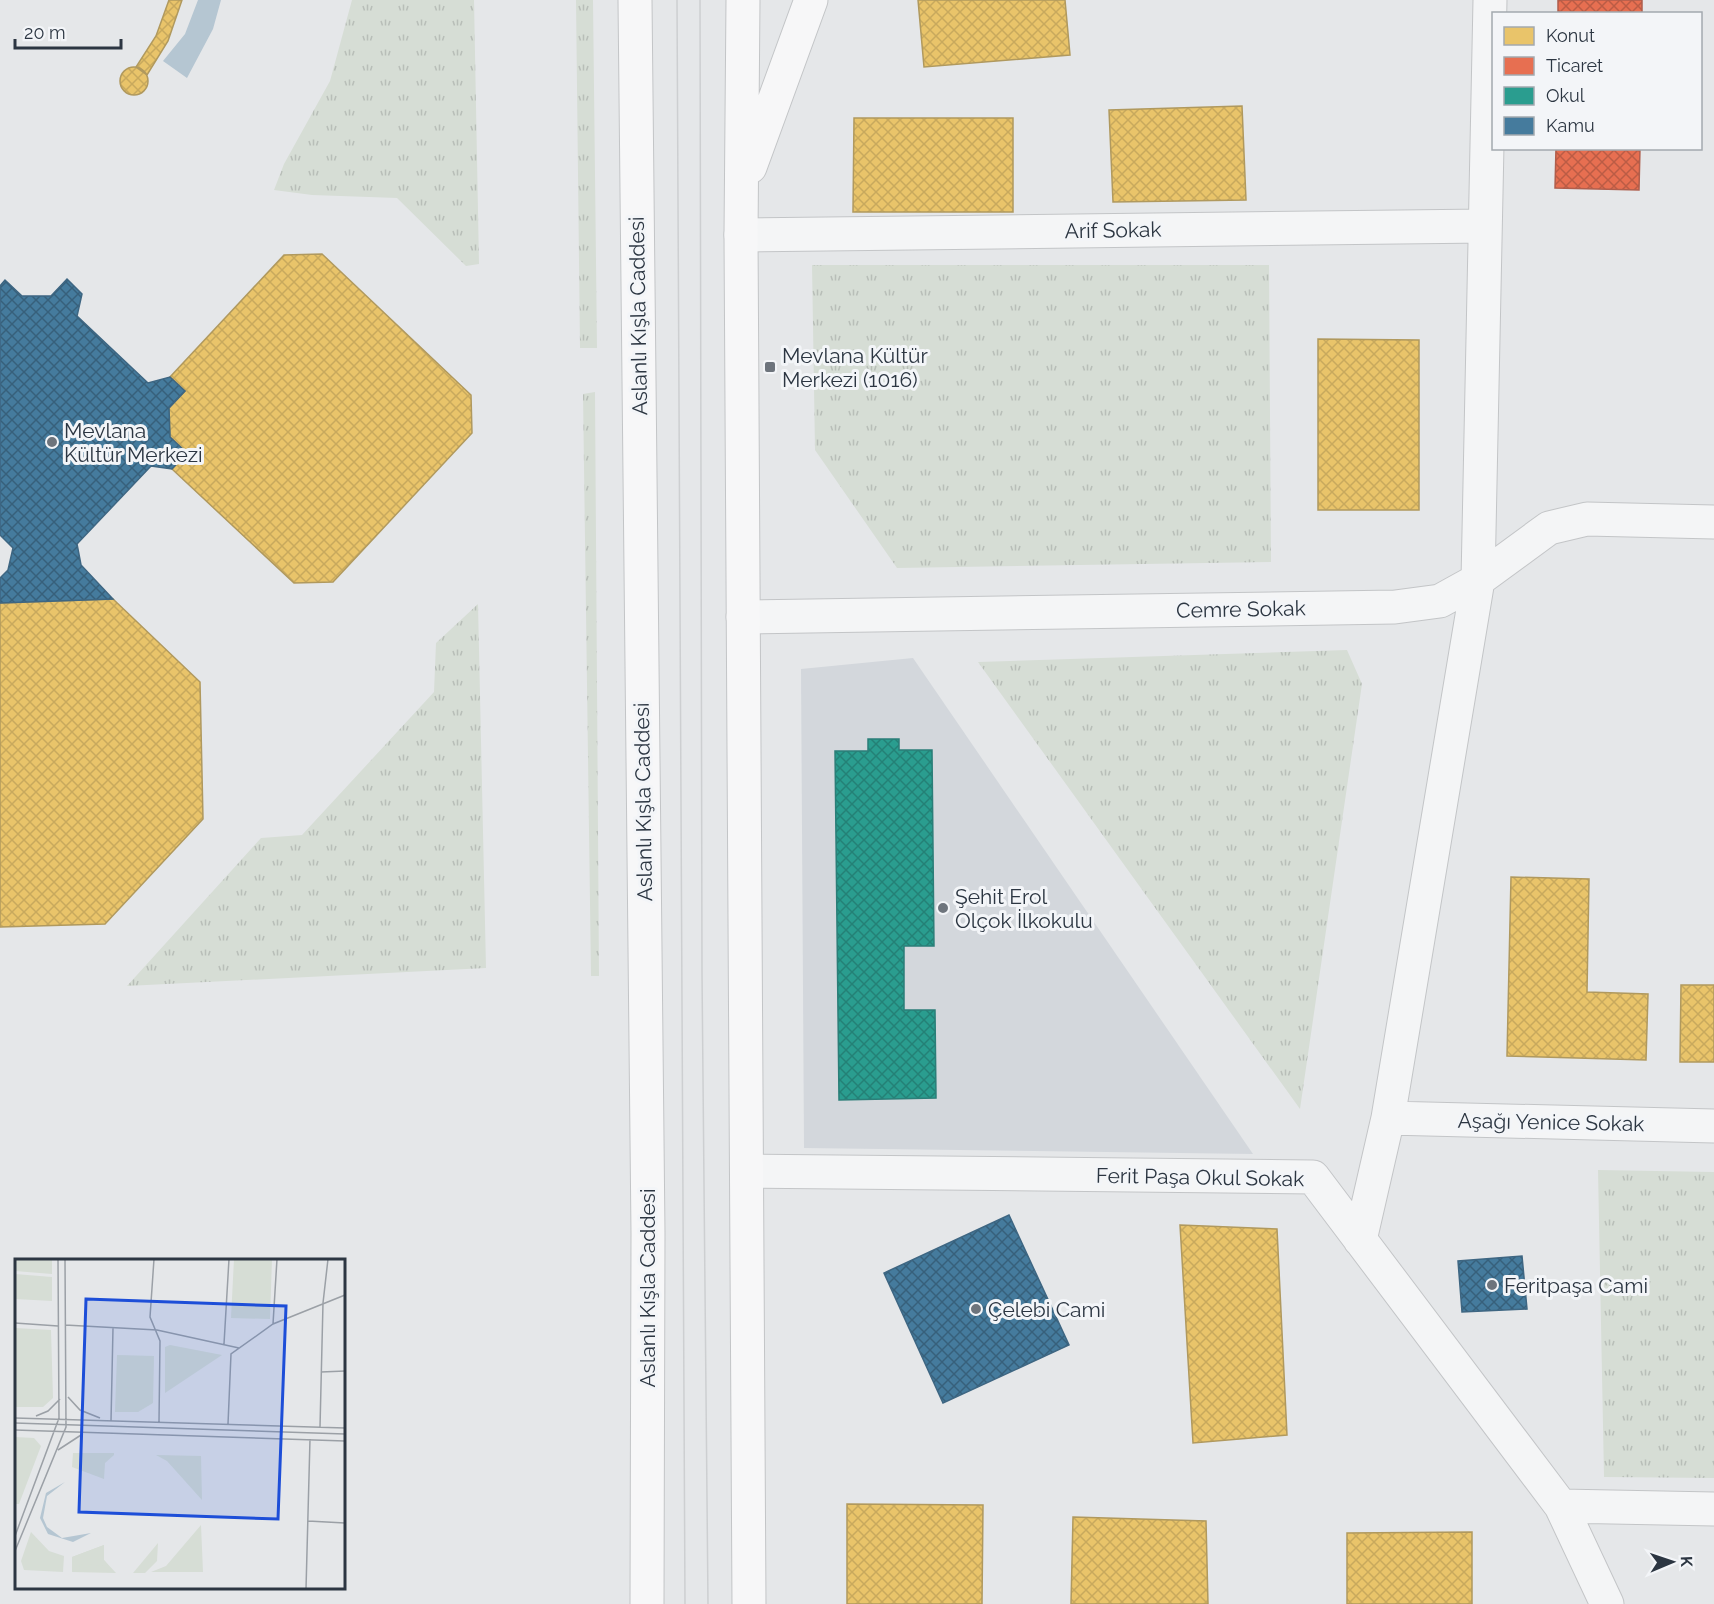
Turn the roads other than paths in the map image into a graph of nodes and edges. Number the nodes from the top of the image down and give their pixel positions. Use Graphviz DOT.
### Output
graph roads {
  1 [pos="623,0"];
  2 [pos="635,0"];
  3 [pos="743,0"];
  4 [pos="811,0"];
  5 [pos="1491,0"];
  6 [pos="635,47"];
  7 [pos="743,189"];
  8 [pos="1485,226"];
  9 [pos="741,235"];
  10 [pos="1714,522"];
  11 [pos="1478,580"];
  12 [pos="743,617"];
  13 [pos="1388,1118"];
  14 [pos="1714,1126"];
  15 [pos="747,1171"];
  16 [pos="1359,1240"];
  17 [pos="1561,1506"];
  18 [pos="1714,1509"];
  19 [pos="647,1604"];
  20 [pos="749,1604"];
  21 [pos="1607,1604"];
  1 -- 6 [label="main road"];
  2 -- 6 [label="main road, Aslanlı Kışla Caddesi"];
  3 -- 7 [label="main road"];
  4 -- 7 [label="main road"];
  5 -- 8 [label="street"];
  6 -- 19 [label="main road, Aslanlı Kışla Caddesi"];
  7 -- 9 [label="main road"];
  8 -- 9 [label="street, Arif Sokak"];
  8 -- 11 [label="street"];
  9 -- 12 [label="main road"];
  10 -- 11 [label="street, Cemre Sokak"];
  11 -- 12 [label="street, Cemre Sokak"];
  11 -- 13 [label="street"];
  12 -- 15 [label="main road"];
  13 -- 14 [label="street, Aşağı Yenice Sokak"];
  13 -- 16 [label="street"];
  15 -- 16 [label="street, Ferit Paşa Okul Sokak"];
  15 -- 20 [label="main road"];
  16 -- 17 [label="street, Ferit Paşa Okul Sokak"];
  17 -- 18 [label="street"];
  17 -- 21 [label="street, Ferit Paşa Okul Sokak"];
}
